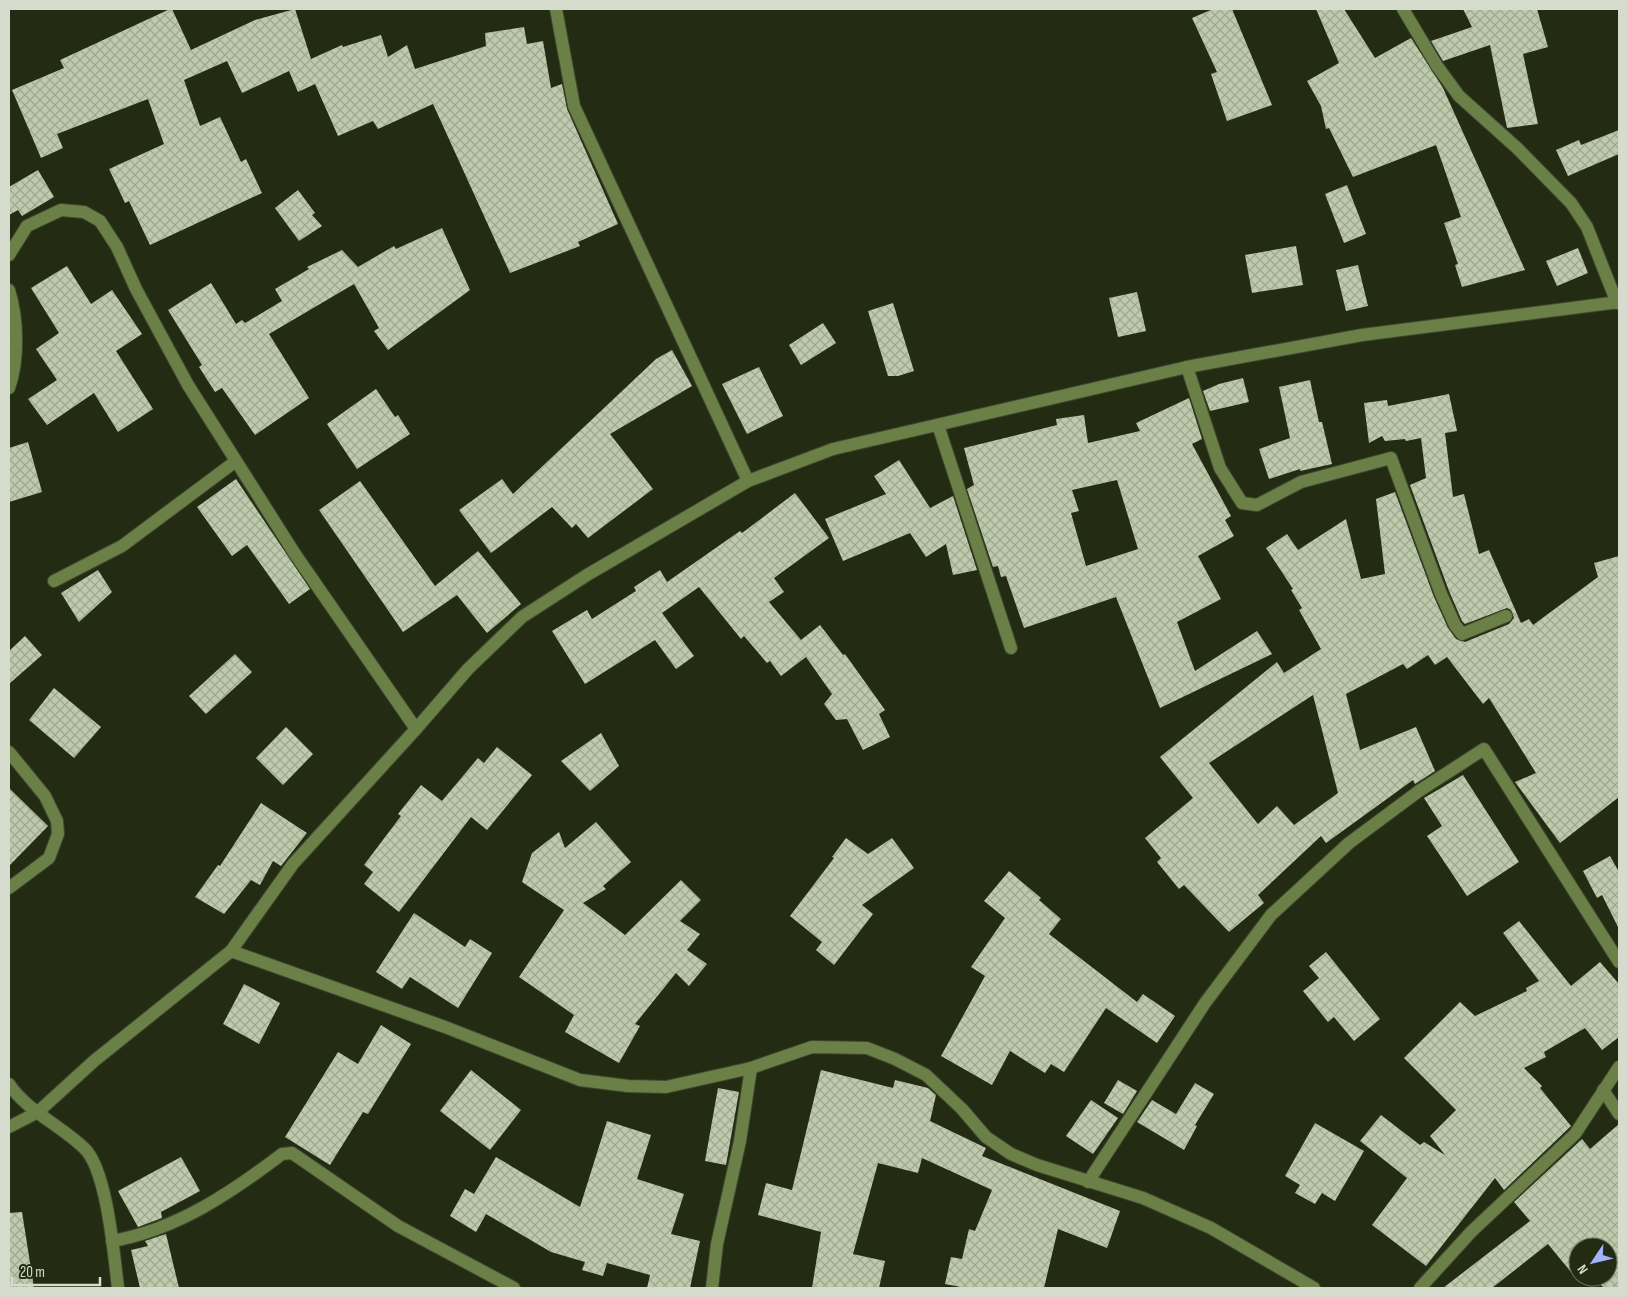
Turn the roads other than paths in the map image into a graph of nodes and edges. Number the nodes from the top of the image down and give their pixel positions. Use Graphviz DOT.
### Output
graph roads {
  1 [pos="556,9"];
  2 [pos="1403,9"];
  3 [pos="9,255"];
  4 [pos="9,290"];
  5 [pos="1618,303"];
  6 [pos="1188,367"];
  7 [pos="9,388"];
  8 [pos="938,425"];
  9 [pos="236,461"];
  10 [pos="748,481"];
  11 [pos="54,581"];
  12 [pos="1506,616"];
  13 [pos="1011,648"];
  14 [pos="416,729"];
  15 [pos="9,752"];
  16 [pos="9,888"];
  17 [pos="231,951"];
  18 [pos="1619,962"];
  19 [pos="1619,1067"];
  20 [pos="751,1068"];
  21 [pos="9,1084"];
  22 [pos="1603,1090"];
  23 [pos="38,1112"];
  24 [pos="1619,1114"];
  25 [pos="9,1127"];
  26 [pos="1088,1182"];
  27 [pos="112,1241"];
  28 [pos="118,1288"];
  29 [pos="514,1288"];
  30 [pos="712,1288"];
  31 [pos="1314,1288"];
  32 [pos="1420,1288"];
  1 -- 10 [label="street"];
  2 -- 5 [label="street"];
  3 -- 9 [label="street"];
  4 -- 7 [label="street"];
  5 -- 6 [label="street"];
  6 -- 8 [label="street"];
  6 -- 12 [label="street"];
  8 -- 10 [label="street"];
  8 -- 13 [label="street"];
  9 -- 11 [label="street"];
  9 -- 14 [label="street"];
  10 -- 14 [label="street"];
  14 -- 17 [label="street"];
  15 -- 16 [label="street"];
  17 -- 20 [label="street"];
  17 -- 23 [label="street"];
  18 -- 26 [label="street"];
  19 -- 22 [label="street"];
  20 -- 26 [label="street"];
  20 -- 30 [label="street"];
  21 -- 23 [label="street"];
  22 -- 24 [label="street"];
  22 -- 32 [label="street"];
  23 -- 25 [label="street"];
  23 -- 27 [label="street"];
  26 -- 31 [label="street"];
  27 -- 28 [label="street"];
  27 -- 29 [label="street"];
}
